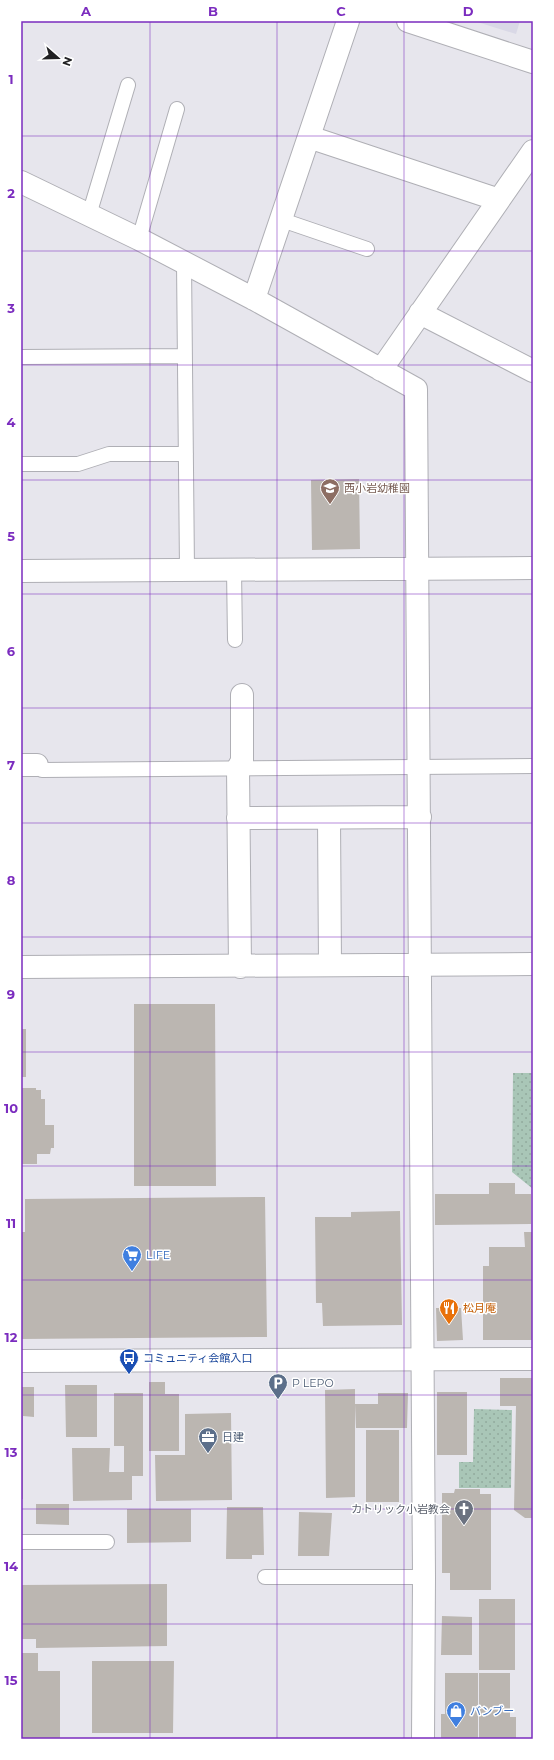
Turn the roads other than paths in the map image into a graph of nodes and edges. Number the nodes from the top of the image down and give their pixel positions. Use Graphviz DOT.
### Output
graph roads {
  1 [pos="348,21"];
  2 [pos="408,21"];
  3 [pos="533,62"];
  4 [pos="128,85"];
  5 [pos="177,109"];
  6 [pos="309,137"];
  7 [pos="533,151"];
  8 [pos="21,182"];
  9 [pos="498,200"];
  10 [pos="89,215"];
  11 [pos="282,220"];
  12 [pos="139,239"];
  13 [pos="367,249"];
  14 [pos="184,263"];
  15 [pos="254,299"];
  16 [pos="420,313"];
  17 [pos="184,356"];
  18 [pos="21,357"];
  19 [pos="381,370"];
  20 [pos="533,371"];
  21 [pos="186,454"];
  22 [pos="21,464"];
  23 [pos="533,568"];
  24 [pos="418,569"];
  25 [pos="187,570"];
  26 [pos="234,570"];
  27 [pos="21,571"];
  28 [pos="235,640"];
  29 [pos="242,695"];
  30 [pos="29,765"];
  31 [pos="533,766"];
  32 [pos="420,767"];
  33 [pos="238,768"];
  34 [pos="420,817"];
  35 [pos="238,818"];
  36 [pos="329,818"];
  37 [pos="533,964"];
  38 [pos="330,965"];
  39 [pos="421,965"];
  40 [pos="21,967"];
  41 [pos="240,967"];
  42 [pos="533,1359"];
  43 [pos="422,1360"];
  44 [pos="21,1362"];
  45 [pos="21,1542"];
  46 [pos="107,1542"];
  47 [pos="265,1577"];
  48 [pos="424,1577"];
  49 [pos="423,1739"];
  1 -- 6 [label="street"];
  2 -- 3 [label="street"];
  4 -- 10 [label="lane"];
  5 -- 12 [label="lane"];
  6 -- 9 [label="street"];
  6 -- 11 [label="street"];
  7 -- 9 [label="street"];
  8 -- 10 [label="street"];
  9 -- 16 [label="street"];
  10 -- 12 [label="street"];
  11 -- 13 [label="lane"];
  11 -- 15 [label="street"];
  12 -- 14 [label="street"];
  14 -- 15 [label="street"];
  14 -- 17 [label="lane"];
  15 -- 19 [label="street"];
  16 -- 19 [label="street"];
  16 -- 20 [label="street"];
  17 -- 18 [label="lane"];
  17 -- 21 [label="lane"];
  19 -- 24 [label="street"];
  21 -- 22 [label="lane"];
  21 -- 25 [label="lane"];
  23 -- 24 [label="street"];
  24 -- 26 [label="street"];
  24 -- 32 [label="street"];
  25 -- 26 [label="street"];
  25 -- 27 [label="street"];
  26 -- 28 [label="lane"];
  29 -- 33 [label="street"];
  30 -- 33 [label="lane"];
  31 -- 32 [label="lane"];
  32 -- 33 [label="lane"];
  32 -- 34 [label="street"];
  33 -- 35 [label="street"];
  34 -- 36 [label="street"];
  34 -- 39 [label="street"];
  35 -- 36 [label="street"];
  35 -- 41 [label="street"];
  36 -- 38 [label="street"];
  37 -- 39 [label="street"];
  38 -- 39 [label="street"];
  38 -- 41 [label="street"];
  39 -- 43 [label="street"];
  40 -- 41 [label="street"];
  42 -- 43 [label="street"];
  43 -- 44 [label="street"];
  43 -- 48 [label="street"];
  45 -- 46 [label="lane"];
  47 -- 48 [label="lane"];
  48 -- 49 [label="street"];
}
